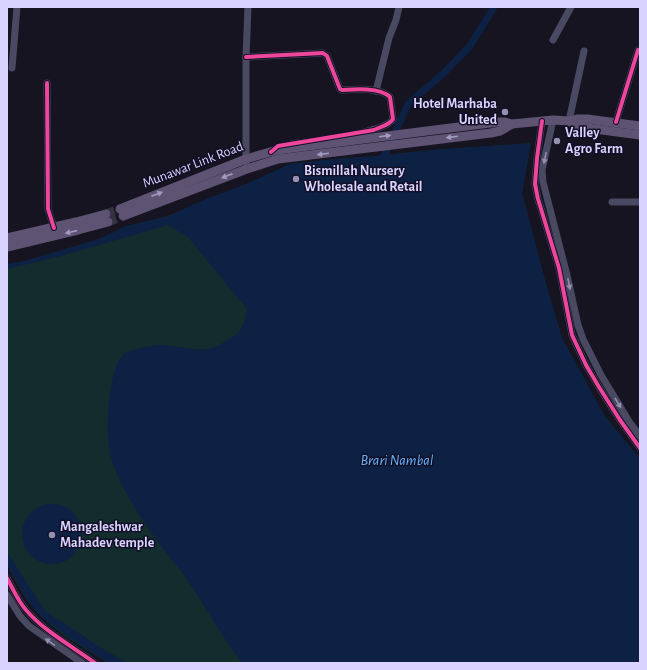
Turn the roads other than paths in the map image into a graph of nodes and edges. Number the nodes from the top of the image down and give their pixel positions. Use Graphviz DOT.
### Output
graph roads {
  1 [pos="18,7"];
  2 [pos="248,7"];
  3 [pos="399,7"];
  4 [pos="571,7"];
  5 [pos="553,40"];
  6 [pos="638,50"];
  7 [pos="584,51"];
  8 [pos="246,57"];
  9 [pos="12,68"];
  10 [pos="47,83"];
  11 [pos="376,91"];
  12 [pos="554,120"];
  13 [pos="542,121"];
  14 [pos="569,121"];
  15 [pos="616,122"];
  16 [pos="512,124"];
  17 [pos="640,126"];
  18 [pos="640,135"];
  19 [pos="275,154"];
  20 [pos="246,164"];
  21 [pos="612,202"];
  22 [pos="640,202"];
  23 [pos="122,212"];
  24 [pos="107,218"];
  25 [pos="55,232"];
  26 [pos="7,238"];
  27 [pos="7,247"];
  28 [pos="598,377"];
  29 [pos="640,436"];
  30 [pos="640,448"];
  31 [pos="7,578"];
  32 [pos="8,599"];
  33 [pos="72,660"];
  34 [pos="82,663"];
  35 [pos="96,663"];
  1 -- 9 [label="street"];
  2 -- 8 [label="street"];
  3 -- 11 [label="street"];
  4 -- 5 [label="street"];
  6 -- 15 [label="street"];
  7 -- 14 [label="street"];
  8 -- 11 [label="street"];
  8 -- 20 [label="street"];
  10 -- 25 [label="street"];
  11 -- 19 [label="street"];
  12 -- 13 [label="main road"];
  12 -- 14 [label="main road"];
  12 -- 28 [label="street, one-way"];
  13 -- 16 [label="main road"];
  13 -- 28 [label="street"];
  14 -- 15 [label="main road"];
  14 -- 18 [label="main road"];
  15 -- 17 [label="main road"];
  19 -- 16 [label="main road, one-way"];
  16 -- 19 [label="main road, one-way"];
  19 -- 20 [label="main road, Munawar Link Road"];
  20 -- 23 [label="main road, Munawar Link Road"];
  21 -- 22 [label="street"];
  24 -- 25 [label="main road"];
  25 -- 26 [label="main road"];
  25 -- 27 [label="main road"];
  28 -- 29 [label="street, one-way"];
  28 -- 30 [label="street"];
  31 -- 35 [label="street"];
  33 -- 32 [label="street, one-way"];
  33 -- 34 [label="street"];
}
